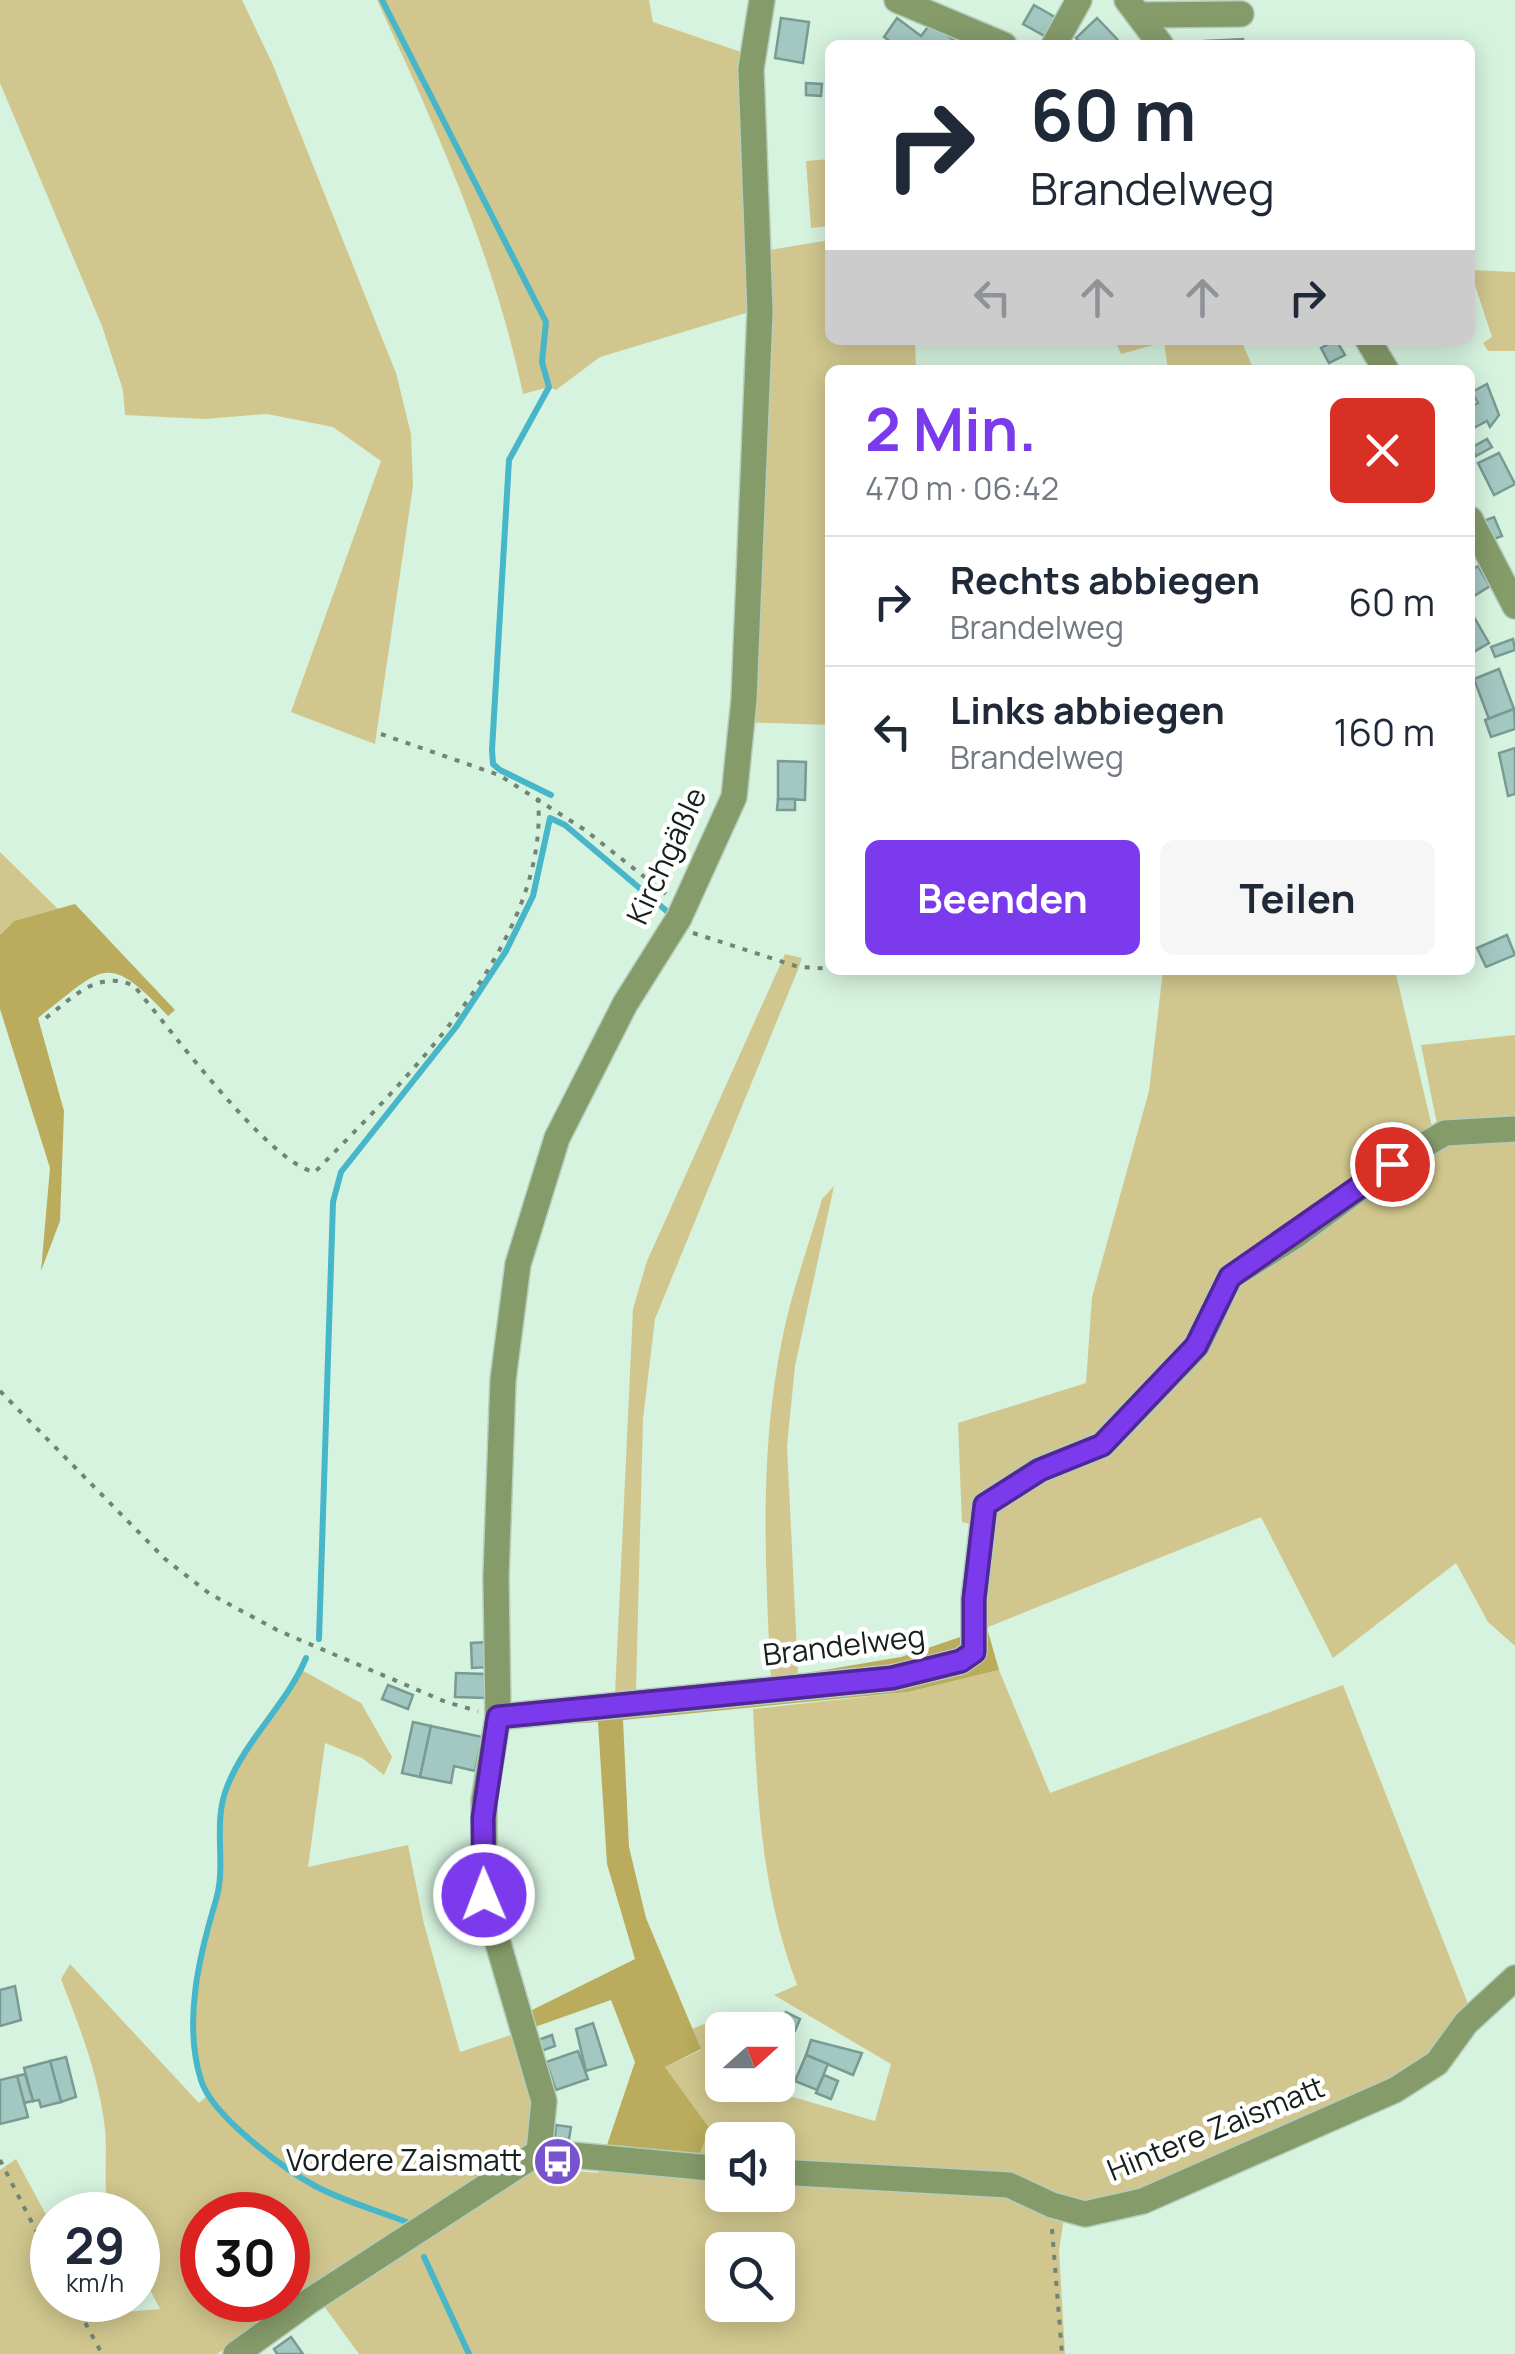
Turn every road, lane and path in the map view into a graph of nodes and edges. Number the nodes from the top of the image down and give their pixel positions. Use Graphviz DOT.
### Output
graph roads {
  1 [pos="762,0"];
  2 [pos="897,0"];
  3 [pos="1080,0"];
  4 [pos="1169,7"];
  5 [pos="1134,8"];
  6 [pos="1241,14"];
  7 [pos="992,40"];
  8 [pos="1057,40"];
  9 [pos="1158,40"];
  10 [pos="1475,529"];
  11 [pos="1515,606"];
  12 [pos="381,734"];
  13 [pos="538,798"];
  14 [pos="679,916"];
  15 [pos="825,968"];
  16 [pos="46,1018"];
  17 [pos="1515,1129"];
  18 [pos="0,1392"];
  19 [pos="498,1717"];
  20 [pos="1515,1978"];
  21 [pos="539,2152"];
  22 [pos="0,2160"];
  23 [pos="705,2167"];
  24 [pos="795,2173"];
  25 [pos="1052,2206"];
  26 [pos="30,2219"];
  27 [pos="85,2322"];
  28 [pos="102,2354"];
  29 [pos="236,2354"];
  30 [pos="1062,2354"];
  1 -- 14 [label="street, Kirchgäßle"];
  2 -- 7 [label="street"];
  3 -- 8 [label="street"];
  4 -- 5 [label="street"];
  4 -- 6 [label="street"];
  5 -- 9 [label="street"];
  10 -- 11 [label="street"];
  12 -- 13 [label="path"];
  13 -- 14 [label="path"];
  13 -- 16 [label="path"];
  14 -- 15 [label="path"];
  14 -- 19 [label="street, Kirchgäßle"];
  17 -- 19 [label="street, Brandelweg"];
  18 -- 19 [label="path"];
  19 -- 21 [label="street"];
  20 -- 25 [label="street, Hintere Zaismatt"];
  21 -- 23 [label="street"];
  21 -- 29 [label="street"];
  22 -- 26 [label="path"];
  24 -- 25 [label="street, Hintere Zaismatt"];
  25 -- 30 [label="path"];
  27 -- 28 [label="path"];
}
